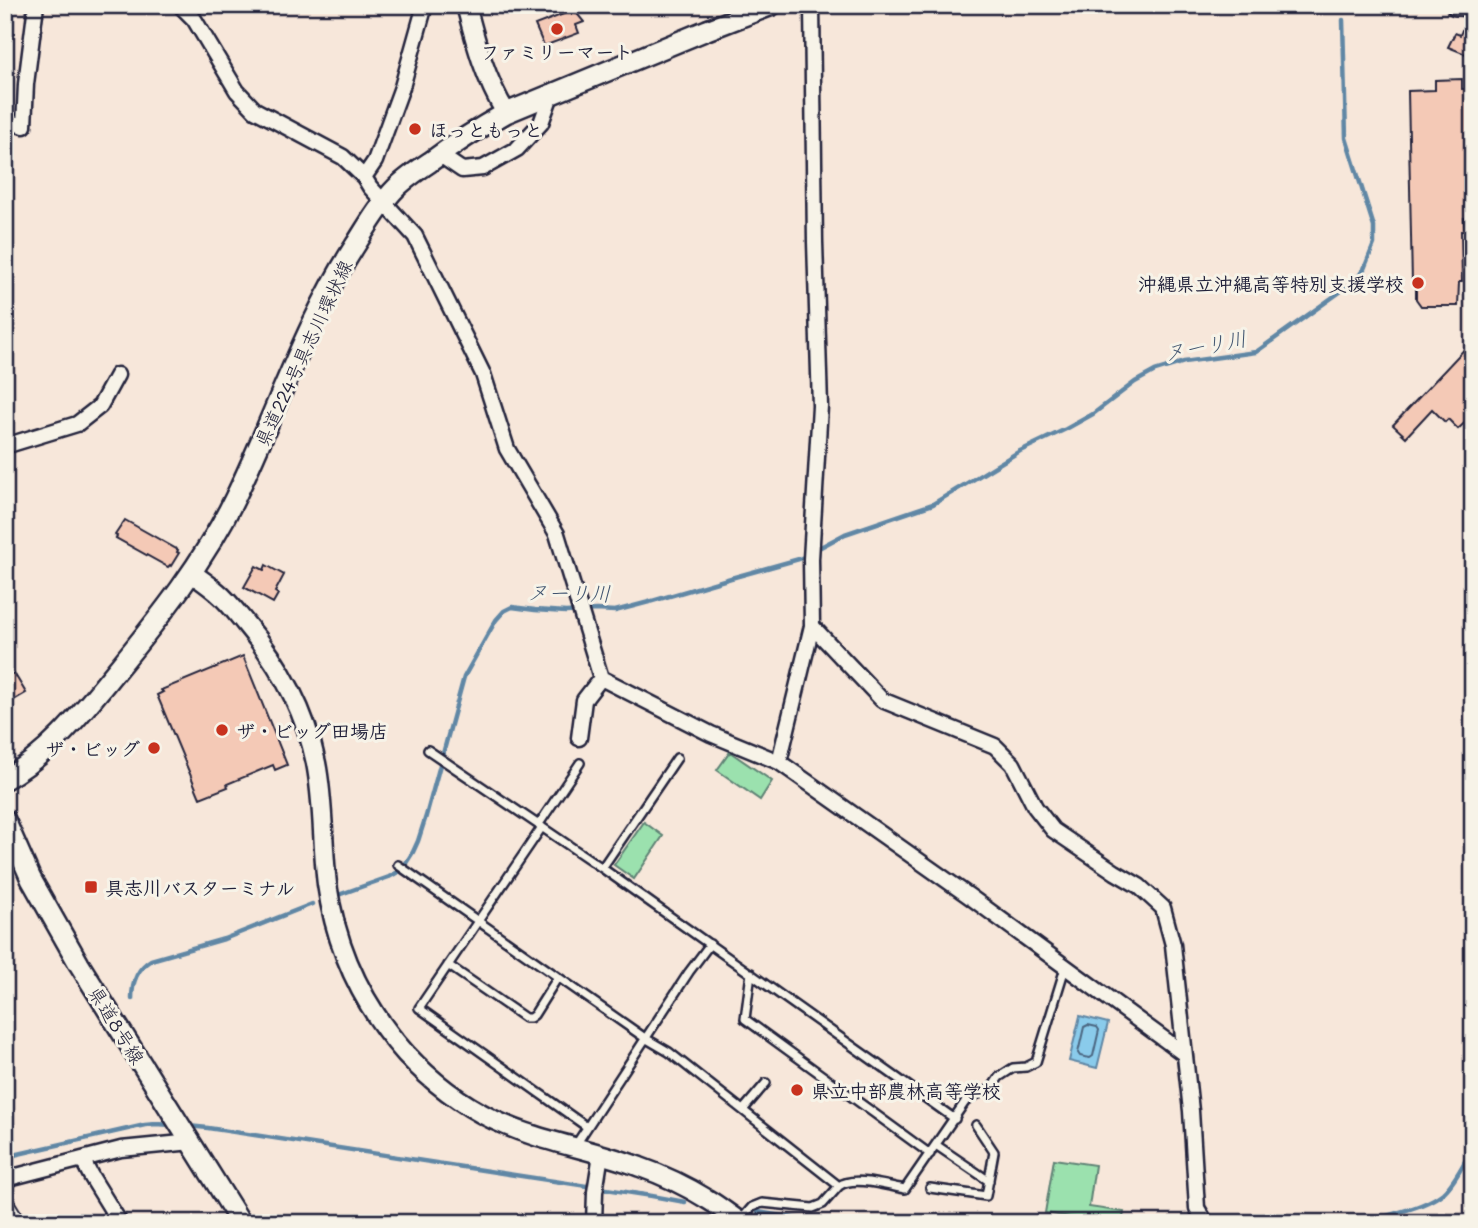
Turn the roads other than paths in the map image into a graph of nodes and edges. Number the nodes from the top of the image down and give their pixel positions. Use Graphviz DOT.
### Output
graph roads {
  1 [pos="36,5"];
  2 [pos="180,5"];
  3 [pos="425,5"];
  4 [pos="466,5"];
  5 [pos="772,5"];
  6 [pos="812,5"];
  7 [pos="1456,5"];
  8 [pos="1473,6"];
  9 [pos="551,95"];
  10 [pos="506,113"];
  11 [pos="5,121"];
  12 [pos="440,155"];
  13 [pos="365,177"];
  14 [pos="384,202"];
  15 [pos="117,375"];
  16 [pos="5,446"];
  17 [pos="192,573"];
  18 [pos="812,626"];
  19 [pos="601,678"];
  20 [pos="579,738"];
  21 [pos="428,750"];
  22 [pos="677,758"];
  23 [pos="779,762"];
  24 [pos="580,763"];
  25 [pos="5,779"];
  26 [pos="5,820"];
  27 [pos="540,825"];
  28 [pos="398,865"];
  29 [pos="602,868"];
  30 [pos="478,921"];
  31 [pos="710,944"];
  32 [pos="448,965"];
  33 [pos="1065,967"];
  34 [pos="751,973"];
  35 [pos="558,977"];
  36 [pos="645,1038"];
  37 [pos="1184,1053"];
  38 [pos="766,1083"];
  39 [pos="743,1110"];
  40 [pos="955,1119"];
  41 [pos="976,1125"];
  42 [pos="587,1127"];
  43 [pos="191,1141"];
  44 [pos="936,1145"];
  45 [pos="575,1146"];
  46 [pos="601,1154"];
  47 [pos="930,1154"];
  48 [pos="82,1160"];
  49 [pos="5,1179"];
  50 [pos="989,1181"];
  51 [pos="839,1186"];
  52 [pos="930,1188"];
  53 [pos="5,1202"];
  54 [pos="741,1222"];
  55 [pos="18,1223"];
  56 [pos="120,1223"];
  57 [pos="241,1223"];
  58 [pos="594,1223"];
  59 [pos="1206,1223"];
  1 -- 11 [label="street"];
  2 -- 13 [label="street"];
  3 -- 13 [label="street"];
  4 -- 10 [label="street"];
  5 -- 9 [label="main road, 県道224号具志川環状線"];
  6 -- 18 [label="street"];
  7 -- 8 [label="main road"];
  9 -- 10 [label="main road, 県道224号具志川環状線"];
  9 -- 12 [label="street"];
  10 -- 12 [label="main road, 県道224号具志川環状線"];
  12 -- 14 [label="main road, 県道224号具志川環状線"];
  13 -- 14 [label="street"];
  14 -- 17 [label="main road, 県道224号具志川環状線"];
  14 -- 19 [label="street"];
  15 -- 16 [label="street"];
  17 -- 25 [label="main road, 県道224号具志川環状線"];
  17 -- 45 [label="street"];
  18 -- 23 [label="street"];
  18 -- 37 [label="street"];
  19 -- 20 [label="street"];
  19 -- 23 [label="street"];
  21 -- 27 [label="lane"];
  22 -- 29 [label="lane"];
  23 -- 33 [label="street"];
  24 -- 27 [label="lane"];
  26 -- 43 [label="main road, 県道8号線"];
  27 -- 29 [label="lane"];
  27 -- 30 [label="lane"];
  28 -- 30 [label="lane"];
  29 -- 31 [label="lane"];
  30 -- 32 [label="lane"];
  30 -- 35 [label="lane"];
  31 -- 34 [label="lane"];
  31 -- 36 [label="lane"];
  32 -- 35 [label="lane"];
  32 -- 42 [label="lane"];
  33 -- 37 [label="street"];
  33 -- 40 [label="lane"];
  34 -- 40 [label="lane"];
  34 -- 47 [label="lane"];
  35 -- 36 [label="lane"];
  36 -- 39 [label="lane"];
  36 -- 42 [label="lane"];
  37 -- 59 [label="street"];
  38 -- 39 [label="lane"];
  39 -- 51 [label="lane"];
  40 -- 44 [label="lane"];
  41 -- 50 [label="lane"];
  42 -- 45 [label="lane"];
  43 -- 48 [label="street"];
  43 -- 57 [label="main road, 県道8号線"];
  44 -- 47 [label="lane"];
  44 -- 50 [label="lane"];
  45 -- 46 [label="street"];
  46 -- 54 [label="street"];
  46 -- 58 [label="street"];
  47 -- 51 [label="lane"];
  48 -- 49 [label="street"];
  48 -- 56 [label="street"];
  50 -- 52 [label="lane"];
  51 -- 54 [label="lane"];
  53 -- 55 [label="street"];
}
